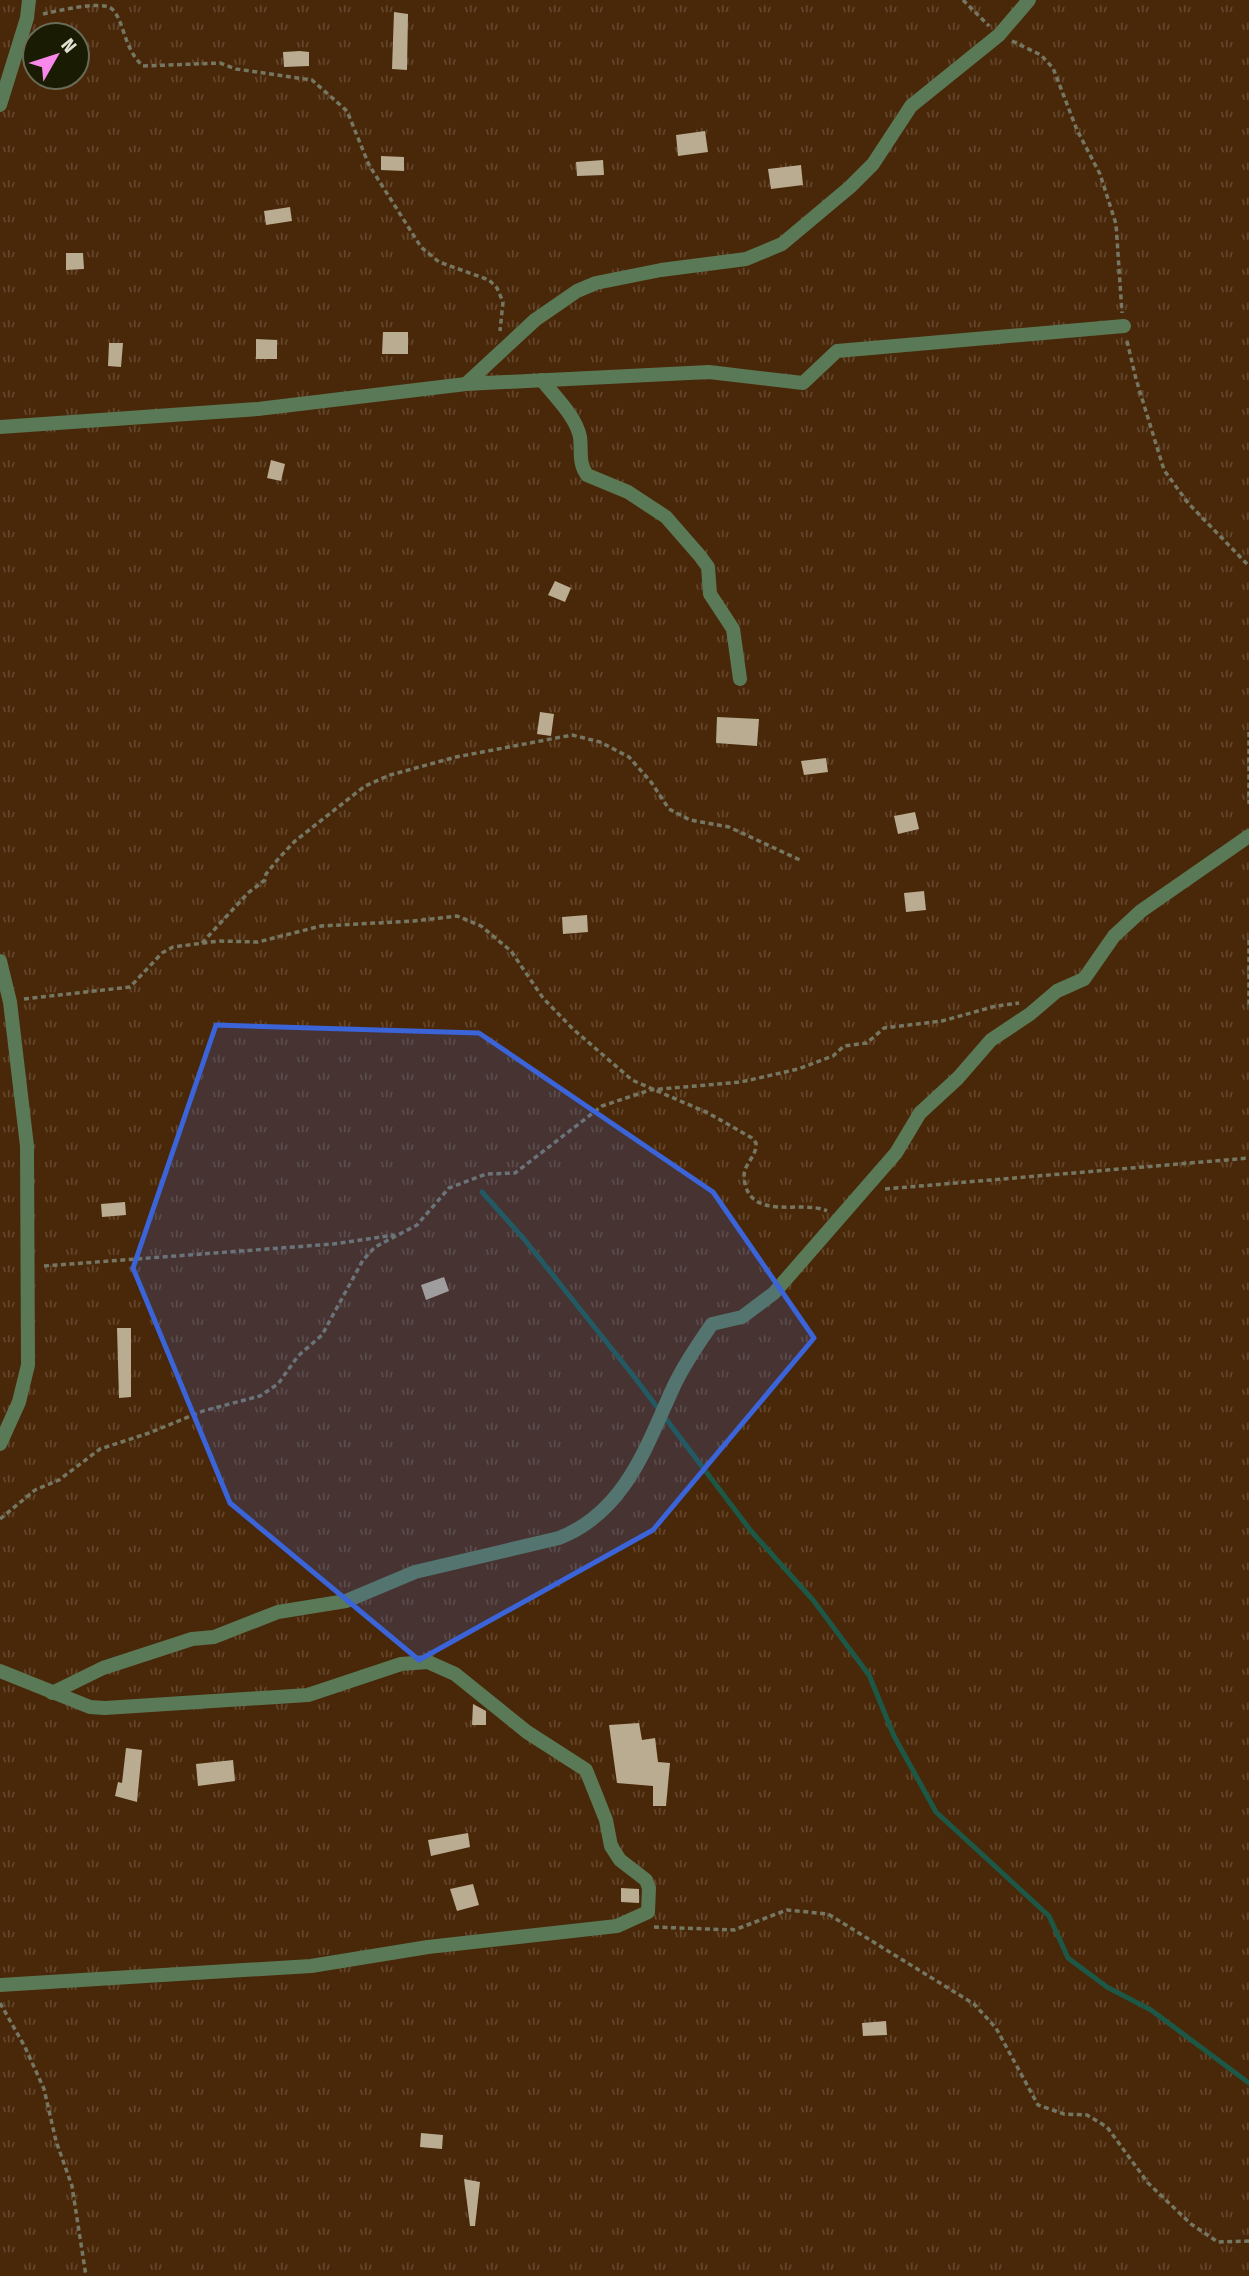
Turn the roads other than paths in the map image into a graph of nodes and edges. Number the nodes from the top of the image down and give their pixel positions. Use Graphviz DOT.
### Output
graph roads {
  1 [pos="29,0"];
  2 [pos="1030,0"];
  3 [pos="0,105"];
  4 [pos="1124,326"];
  5 [pos="542,380"];
  6 [pos="466,384"];
  7 [pos="0,427"];
  8 [pos="740,679"];
  9 [pos="1249,836"];
  10 [pos="0,961"];
  11 [pos="0,1444"];
  12 [pos="0,1671"];
  13 [pos="52,1693"];
  14 [pos="0,1985"];
  1 -- 3 [label="street"];
  2 -- 6 [label="street"];
  4 -- 5 [label="street"];
  5 -- 6 [label="street"];
  5 -- 8 [label="street"];
  6 -- 7 [label="street"];
  9 -- 13 [label="street"];
  10 -- 11 [label="street"];
  12 -- 13 [label="street"];
  13 -- 14 [label="street"];
}
